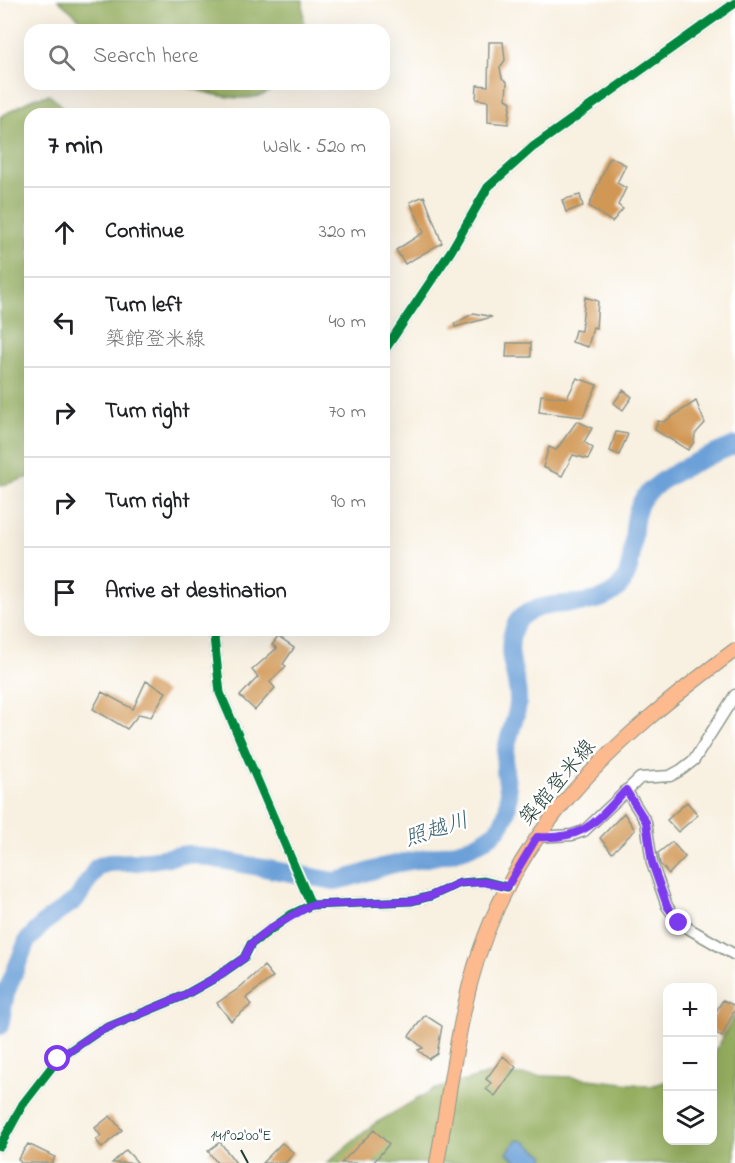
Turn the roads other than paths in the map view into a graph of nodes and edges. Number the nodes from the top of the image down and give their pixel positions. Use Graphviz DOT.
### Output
graph roads {
  1 [pos="735,3"];
  2 [pos="390,342"];
  3 [pos="214,636"];
  4 [pos="735,650"];
  5 [pos="735,696"];
  6 [pos="626,790"];
  7 [pos="537,837"];
  8 [pos="507,887"];
  9 [pos="311,905"];
  10 [pos="735,956"];
  11 [pos="0,1146"];
  12 [pos="437,1163"];
  1 -- 2 [label="street"];
  3 -- 9 [label="street"];
  4 -- 7 [label="main road, 築館登米線"];
  5 -- 6 [label="street"];
  6 -- 7 [label="street"];
  6 -- 10 [label="street"];
  7 -- 8 [label="main road, 築館登米線"];
  8 -- 9 [label="street"];
  8 -- 12 [label="main road, 築館登米線"];
  9 -- 11 [label="street"];
}
